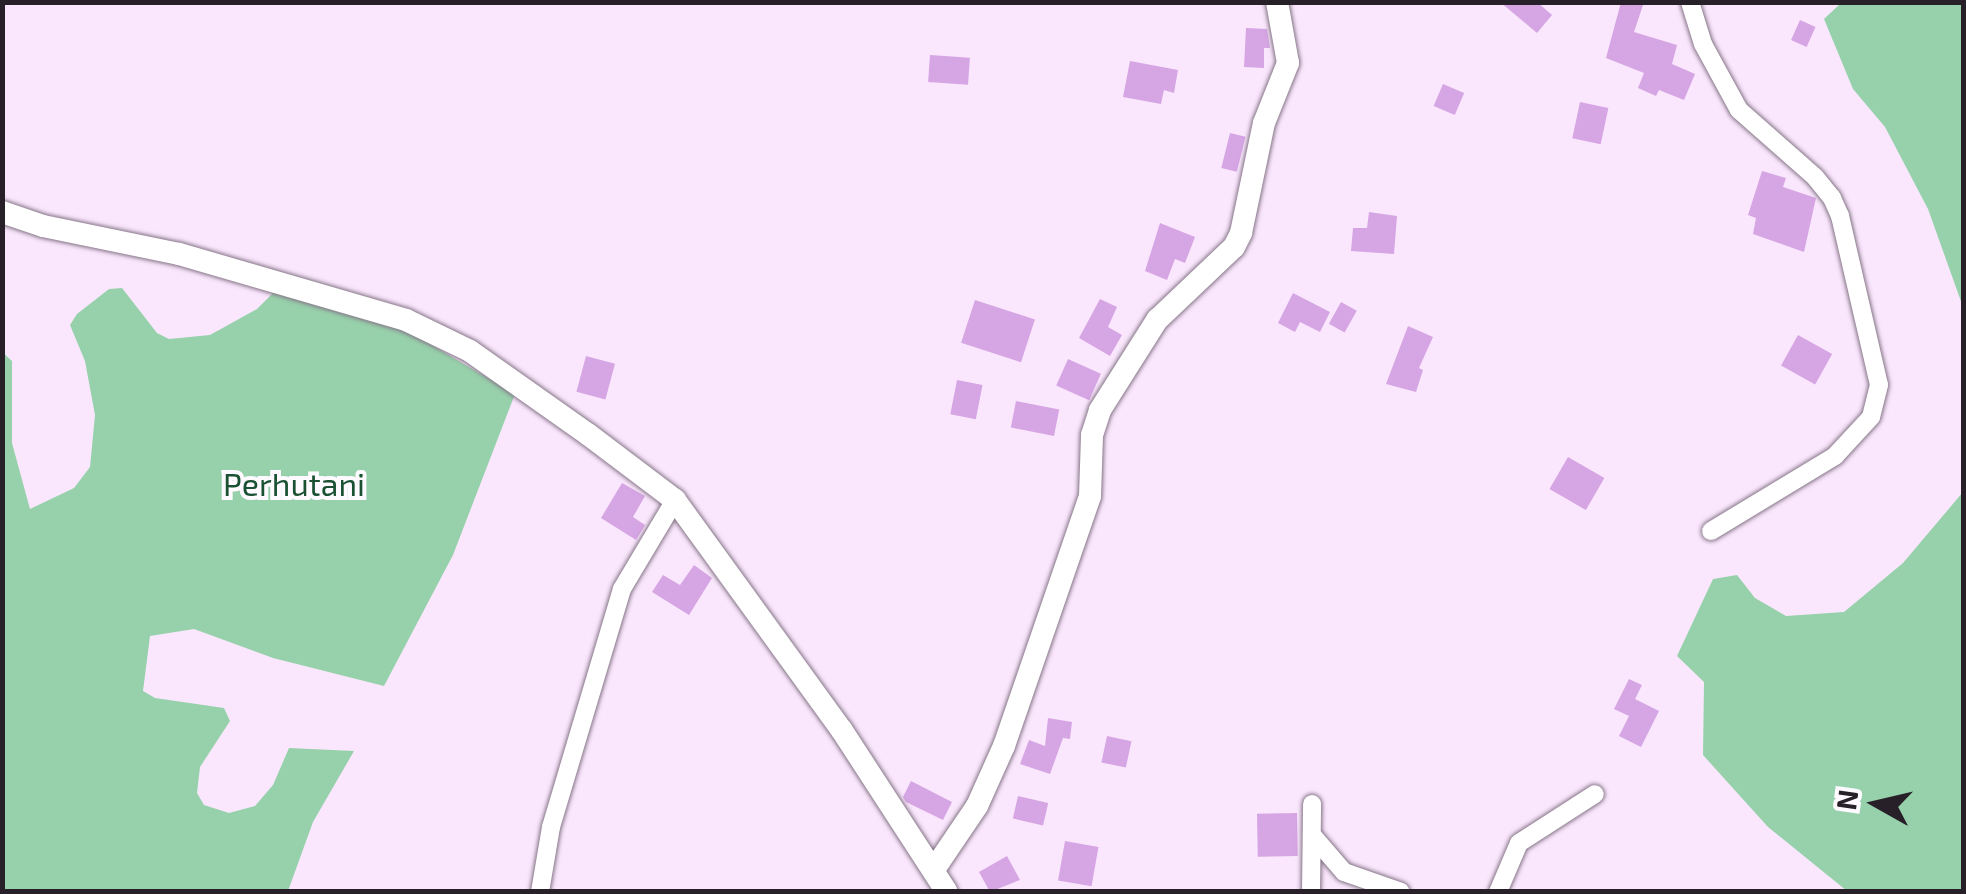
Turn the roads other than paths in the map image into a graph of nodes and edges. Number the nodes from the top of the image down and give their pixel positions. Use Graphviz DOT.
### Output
graph roads {
  1 [pos="1278,2"];
  2 [pos="1690,2"];
  3 [pos="2,212"];
  4 [pos="674,500"];
  5 [pos="1710,531"];
  6 [pos="1595,794"];
  7 [pos="1312,804"];
  8 [pos="1312,836"];
  9 [pos="935,868"];
  10 [pos="540,892"];
  11 [pos="948,892"];
  12 [pos="1312,892"];
  13 [pos="1401,892"];
  14 [pos="1498,892"];
  1 -- 9 [label="street"];
  2 -- 5 [label="street"];
  3 -- 4 [label="street"];
  4 -- 9 [label="street"];
  4 -- 10 [label="street"];
  6 -- 14 [label="street"];
  7 -- 8 [label="street"];
  8 -- 12 [label="street"];
  8 -- 13 [label="street"];
  9 -- 11 [label="street"];
}
